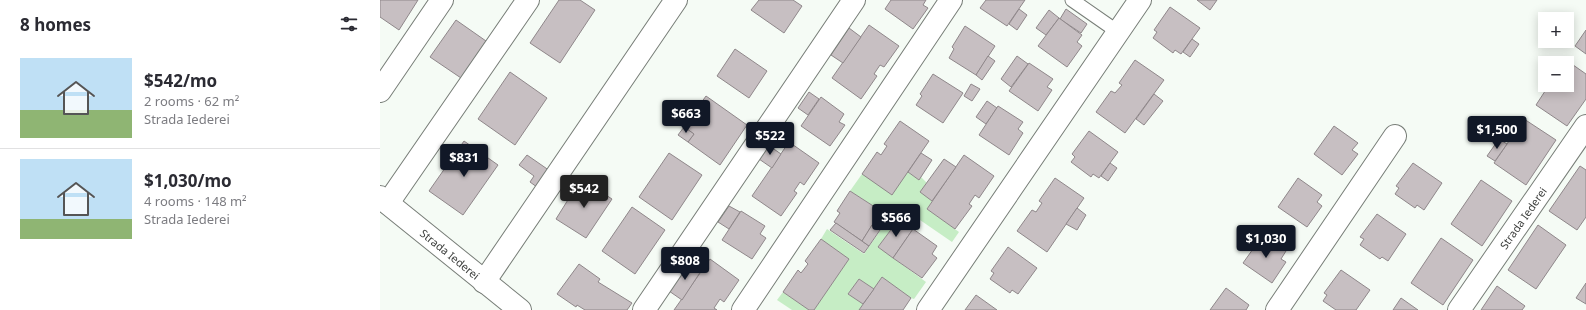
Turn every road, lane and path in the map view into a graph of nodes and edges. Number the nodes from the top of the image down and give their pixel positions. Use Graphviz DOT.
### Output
graph roads {
  1 [pos="442,0"];
  2 [pos="528,0"];
  3 [pos="676,0"];
  4 [pos="854,0"];
  5 [pos="951,0"];
  6 [pos="1072,0"];
  7 [pos="1140,0"];
  8 [pos="1118,32"];
  9 [pos="380,91"];
  10 [pos="1586,126"];
  11 [pos="1395,136"];
  12 [pos="384,200"];
  13 [pos="484,282"];
  14 [pos="520,310"];
  15 [pos="644,310"];
  16 [pos="743,310"];
  17 [pos="928,310"];
  18 [pos="1277,310"];
  19 [pos="1459,310"];
  1 -- 9 [label="street"];
  2 -- 12 [label="street"];
  3 -- 13 [label="street"];
  4 -- 15 [label="street"];
  5 -- 16 [label="street"];
  6 -- 8 [label="lane"];
  7 -- 8 [label="street"];
  8 -- 17 [label="street"];
  10 -- 19 [label="street, Strada Iederei"];
  11 -- 18 [label="street"];
  12 -- 13 [label="street, Strada Iederei"];
  13 -- 14 [label="street, Strada Iederei"];
}
